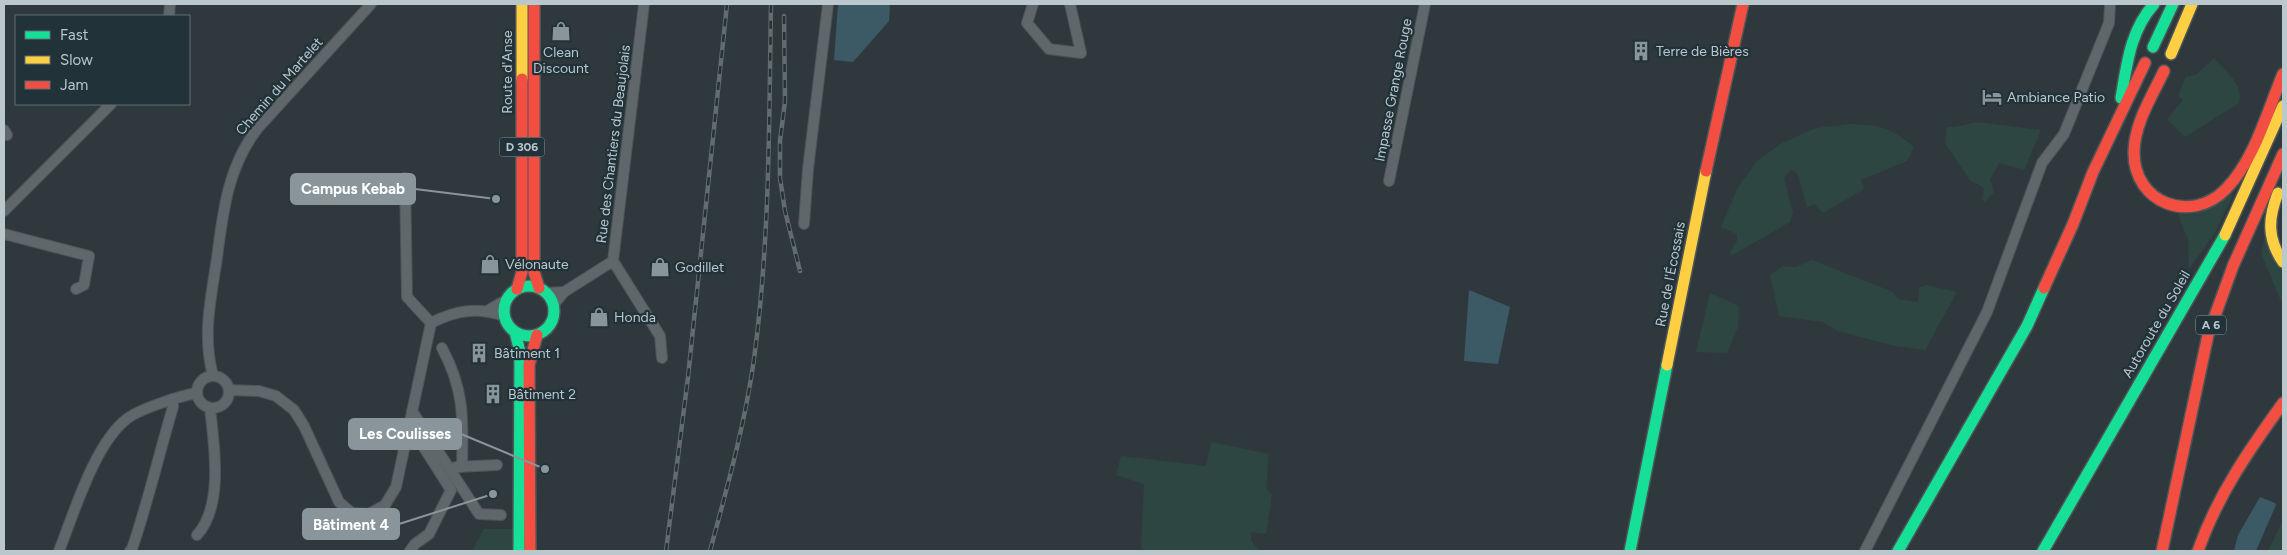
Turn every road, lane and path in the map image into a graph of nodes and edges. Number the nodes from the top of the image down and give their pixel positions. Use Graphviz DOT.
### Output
graph roads {
  1 [pos="371,4"];
  2 [pos="522,4"];
  3 [pos="534,4"];
  4 [pos="644,4"];
  5 [pos="828,4"];
  6 [pos="1033,4"];
  7 [pos="1070,4"];
  8 [pos="1424,4"];
  9 [pos="1743,4"];
  10 [pos="2110,4"];
  11 [pos="2154,4"];
  12 [pos="2173,4"];
  13 [pos="2192,4"];
  14 [pos="2153,47"];
  15 [pos="2171,54"];
  16 [pos="2145,63"];
  17 [pos="2164,71"];
  18 [pos="2283,74"];
  19 [pos="110,105"];
  20 [pos="2283,106"];
  21 [pos="2118,118"];
  22 [pos="2283,154"];
  23 [pos="405,178"];
  24 [pos="2283,181"];
  25 [pos="1389,182"];
  26 [pos="5,206"];
  27 [pos="804,224"];
  28 [pos="4,234"];
  29 [pos="613,260"];
  30 [pos="2283,262"];
  31 [pos="76,289"];
  32 [pos="517,289"];
  33 [pos="543,291"];
  34 [pos="564,292"];
  35 [pos="506,300"];
  36 [pos="553,305"];
  37 [pos="488,310"];
  38 [pos="504,316"];
  39 [pos="431,323"];
  40 [pos="515,332"];
  41 [pos="537,335"];
  42 [pos="442,348"];
  43 [pos="662,358"];
  44 [pos="212,376"];
  45 [pos="229,390"];
  46 [pos="197,393"];
  47 [pos="172,399"];
  48 [pos="2283,402"];
  49 [pos="210,408"];
  50 [pos="412,412"];
  51 [pos="408,430"];
  52 [pos="497,465"];
  53 [pos="462,467"];
  54 [pos="448,468"];
  55 [pos="501,515"];
  56 [pos="197,535"];
  57 [pos="59,551"];
  58 [pos="130,551"];
  59 [pos="410,551"];
  60 [pos="519,551"];
  61 [pos="530,551"];
  62 [pos="1630,551"];
  63 [pos="1866,551"];
  64 [pos="1898,551"];
  65 [pos="2043,551"];
  66 [pos="2162,551"];
  67 [pos="2198,551"];
  1 -- 44 [label="street, Chemin du Martelet"];
  2 -- 32 [label="main road, Route d'Anse / D 306"];
  3 -- 33 [label="main road, Route d'Anse / D 306"];
  4 -- 29 [label="street, Rue des Chantiers du Beaujolais"];
  5 -- 27 [label="street"];
  6 -- 7 [label="street"];
  8 -- 25 [label="street, Impasse Grange Rouge"];
  9 -- 62 [label="main road, Rue de l'Écossais"];
  10 -- 63 [label="street"];
  11 -- 21 [label="main road"];
  12 -- 14 [label="main road"];
  13 -- 15 [label="main road"];
  16 -- 21 [label="main road"];
  17 -- 18 [label="main road"];
  19 -- 26 [label="street"];
  20 -- 65 [label="main road, Autoroute du Soleil / A 6"];
  21 -- 64 [label="main road"];
  22 -- 66 [label="main road, A 6"];
  23 -- 39 [label="street"];
  24 -- 30 [label="main road"];
  28 -- 31 [label="street"];
  29 -- 34 [label="street, Rue des Chantiers du Beaujolais"];
  29 -- 43 [label="street"];
  32 -- 33 [label="main road"];
  32 -- 35 [label="main road"];
  33 -- 34 [label="street, Rue des Chantiers du Beaujolais"];
  33 -- 36 [label="main road"];
  34 -- 36 [label="street, Rue des Chantiers du Beaujolais"];
  35 -- 37 [label="street"];
  35 -- 38 [label="main road"];
  36 -- 41 [label="main road"];
  37 -- 38 [label="street"];
  37 -- 39 [label="street"];
  38 -- 40 [label="main road"];
  39 -- 50 [label="street"];
  40 -- 41 [label="main road"];
  40 -- 60 [label="main road"];
  41 -- 61 [label="main road"];
  42 -- 53 [label="street"];
  44 -- 45 [label="street"];
  44 -- 46 [label="street"];
  45 -- 49 [label="street"];
  45 -- 51 [label="street"];
  46 -- 47 [label="street"];
  46 -- 49 [label="street"];
  47 -- 57 [label="street"];
  47 -- 58 [label="street"];
  48 -- 67 [label="main road"];
  49 -- 56 [label="street"];
  50 -- 51 [label="street"];
  50 -- 54 [label="street"];
  51 -- 59 [label="street"];
  52 -- 53 [label="street"];
  53 -- 54 [label="street"];
  54 -- 55 [label="street"];
}
